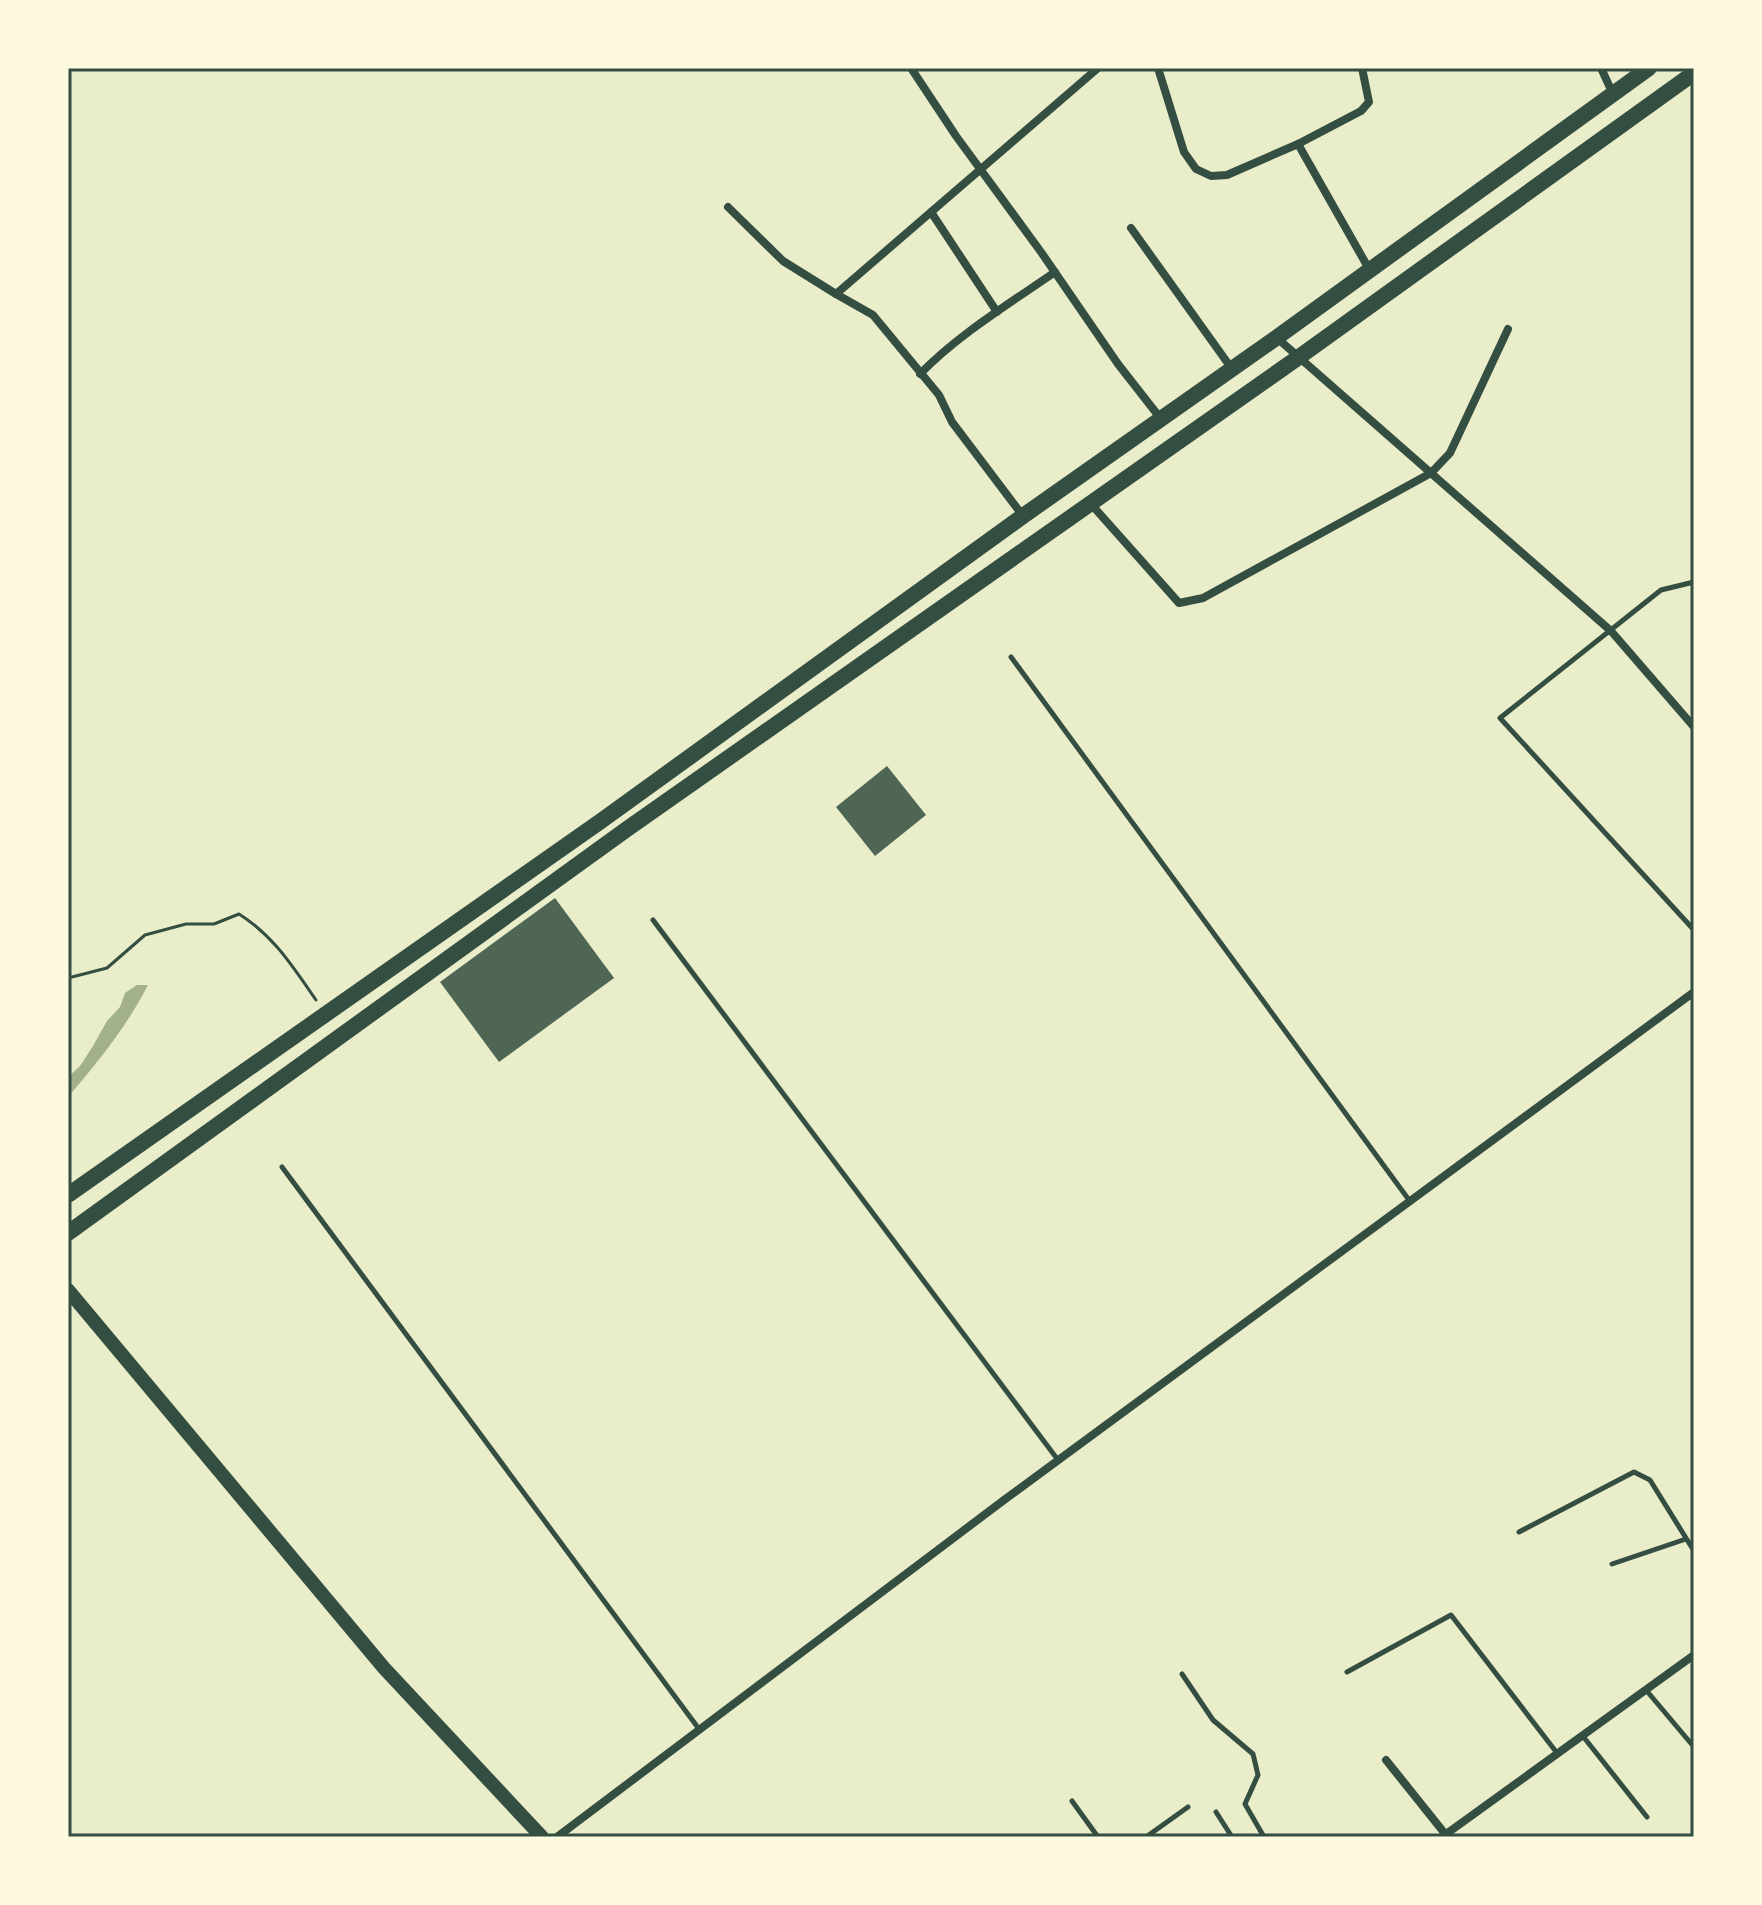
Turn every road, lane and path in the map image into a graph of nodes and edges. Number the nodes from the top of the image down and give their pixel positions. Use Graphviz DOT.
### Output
graph roads {
  1 [pos="911,68"];
  2 [pos="1098,68"];
  3 [pos="1158,68"];
  4 [pos="1362,68"];
  5 [pos="1601,68"];
  6 [pos="1649,68"];
  7 [pos="1694,73"];
  8 [pos="1613,94"];
  9 [pos="1298,144"];
  10 [pos="981,170"];
  11 [pos="728,207"];
  12 [pos="931,212"];
  13 [pos="1131,228"];
  14 [pos="1370,270"];
  15 [pos="1055,272"];
  16 [pos="836,294"];
  17 [pos="997,312"];
  18 [pos="1508,329"];
  19 [pos="1276,338"];
  20 [pos="1299,357"];
  21 [pos="1232,369"];
  22 [pos="920,374"];
  23 [pos="1161,419"];
  24 [pos="1431,473"];
  25 [pos="1091,504"];
  26 [pos="1023,516"];
  27 [pos="1694,582"];
  28 [pos="1611,631"];
  29 [pos="1011,657"];
  30 [pos="1694,727"];
  31 [pos="653,920"];
  32 [pos="1694,930"];
  33 [pos="68,978"];
  34 [pos="1694,992"];
  35 [pos="326,1014"];
  36 [pos="282,1167"];
  37 [pos="68,1195"];
  38 [pos="1409,1200"];
  39 [pos="68,1233"];
  40 [pos="68,1290"];
  41 [pos="1058,1460"];
  42 [pos="1519,1532"];
  43 [pos="1686,1539"];
  44 [pos="1694,1551"];
  45 [pos="1612,1564"];
  46 [pos="1694,1655"];
  47 [pos="1347,1672"];
  48 [pos="1182,1674"];
  49 [pos="1645,1689"];
  50 [pos="700,1730"];
  51 [pos="1582,1735"];
  52 [pos="1694,1747"];
  53 [pos="1557,1753"];
  54 [pos="1386,1760"];
  55 [pos="1072,1801"];
  56 [pos="1188,1807"];
  57 [pos="1216,1812"];
  58 [pos="1647,1817"];
  59 [pos="1444,1836"];
  60 [pos="542,1837"];
  61 [pos="557,1837"];
  62 [pos="1098,1837"];
  63 [pos="1146,1837"];
  64 [pos="1232,1837"];
  65 [pos="1264,1837"];
  1 -- 10 [label="street"];
  2 -- 10 [label="street"];
  3 -- 9 [label="street"];
  4 -- 9 [label="street"];
  5 -- 8 [label="street"];
  6 -- 8 [label="main road"];
  7 -- 20 [label="main road"];
  8 -- 14 [label="main road"];
  9 -- 14 [label="street"];
  10 -- 12 [label="street"];
  10 -- 15 [label="street"];
  11 -- 16 [label="street"];
  12 -- 16 [label="street"];
  12 -- 17 [label="street"];
  13 -- 21 [label="street"];
  14 -- 19 [label="main road"];
  15 -- 17 [label="street"];
  15 -- 23 [label="street"];
  16 -- 22 [label="street"];
  17 -- 22 [label="street"];
  18 -- 24 [label="street"];
  19 -- 20 [label="street"];
  19 -- 21 [label="main road"];
  20 -- 24 [label="street"];
  20 -- 25 [label="main road"];
  21 -- 23 [label="main road"];
  22 -- 26 [label="street"];
  23 -- 26 [label="main road"];
  24 -- 25 [label="street"];
  24 -- 28 [label="street"];
  25 -- 39 [label="main road"];
  26 -- 35 [label="main road"];
  27 -- 28 [label="lane"];
  28 -- 30 [label="street"];
  28 -- 32 [label="lane"];
  29 -- 38 [label="lane"];
  31 -- 41 [label="lane"];
  33 -- 35 [label="path"];
  34 -- 38 [label="street"];
  35 -- 37 [label="main road"];
  36 -- 50 [label="lane"];
  38 -- 41 [label="street"];
  40 -- 60 [label="street"];
  41 -- 50 [label="street"];
  42 -- 43 [label="lane"];
  43 -- 44 [label="lane"];
  43 -- 45 [label="lane"];
  46 -- 49 [label="street"];
  47 -- 53 [label="lane"];
  48 -- 65 [label="lane"];
  49 -- 51 [label="street"];
  49 -- 52 [label="lane"];
  50 -- 61 [label="street"];
  51 -- 53 [label="street"];
  51 -- 58 [label="lane"];
  53 -- 59 [label="street"];
  54 -- 59 [label="street"];
  55 -- 62 [label="lane"];
  56 -- 63 [label="lane"];
  57 -- 64 [label="lane"];
}
